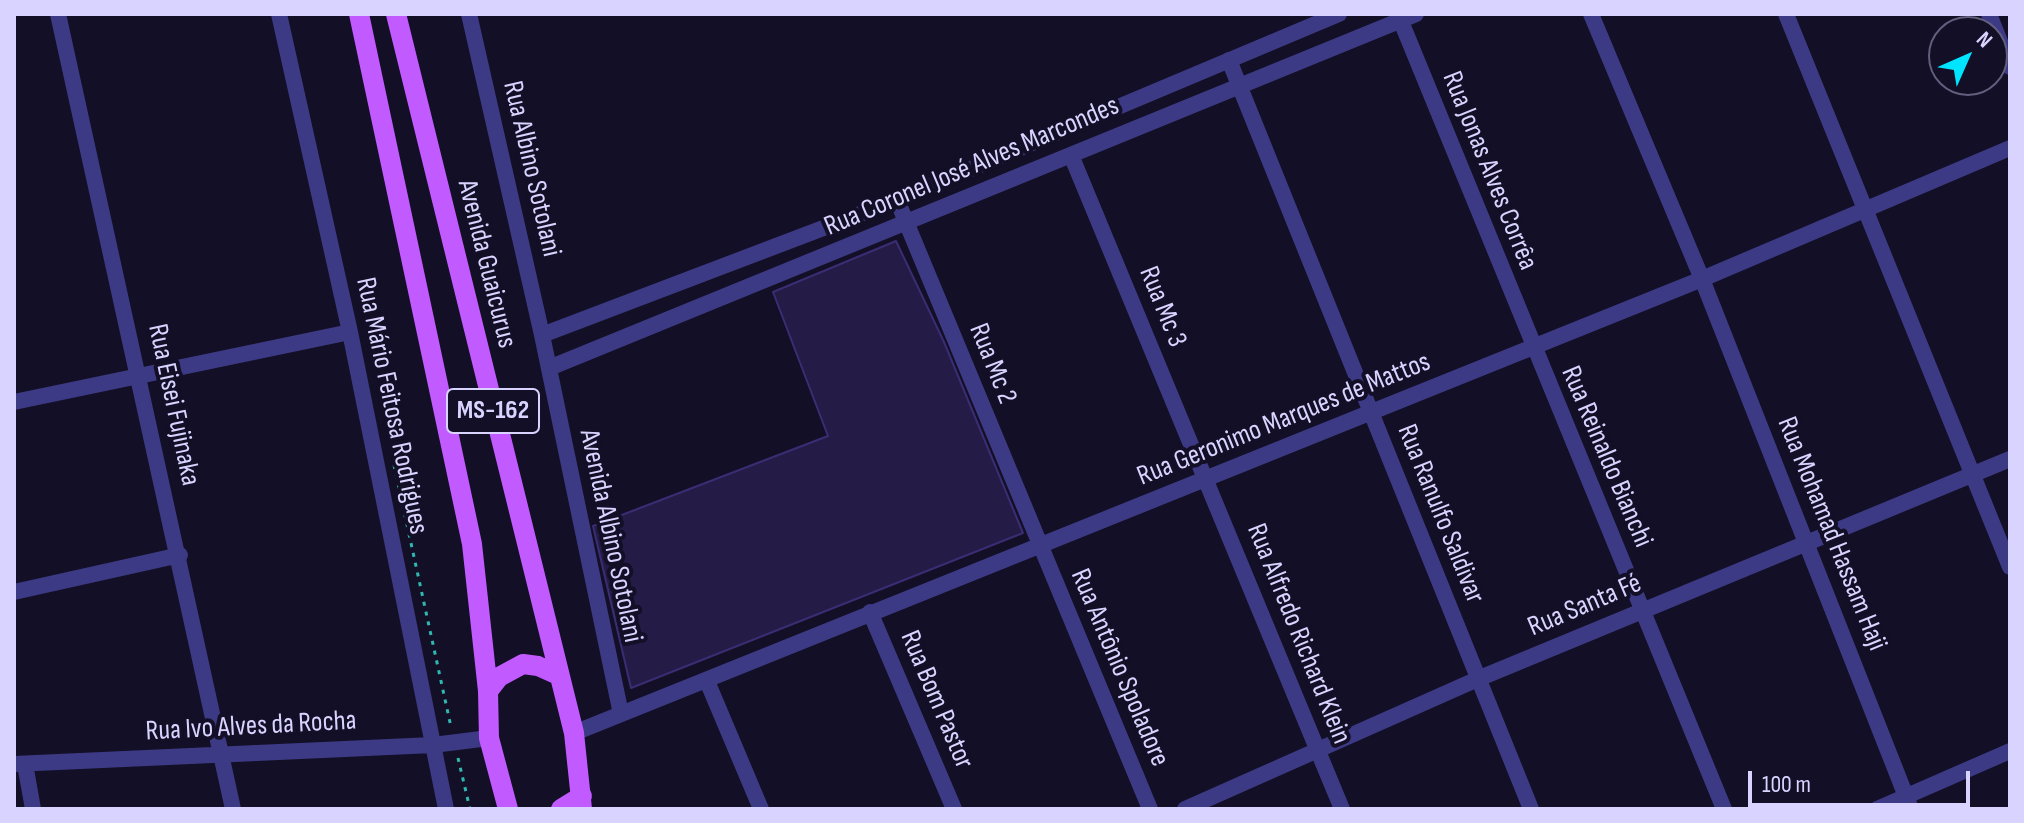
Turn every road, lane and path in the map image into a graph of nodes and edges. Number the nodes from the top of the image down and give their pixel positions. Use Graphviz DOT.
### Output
graph roads {
  1 [pos="58,14"];
  2 [pos="279,14"];
  3 [pos="359,14"];
  4 [pos="396,14"];
  5 [pos="469,14"];
  6 [pos="1339,14"];
  7 [pos="1591,14"];
  8 [pos="1786,14"];
  9 [pos="1989,14"];
  10 [pos="1405,16"];
  11 [pos="1229,60"];
  12 [pos="2010,67"];
  13 [pos="1238,84"];
  14 [pos="2010,148"];
  15 [pos="1071,155"];
  16 [pos="897,200"];
  17 [pos="1865,210"];
  18 [pos="907,224"];
  19 [pos="1702,279"];
  20 [pos="350,332"];
  21 [pos="542,335"];
  22 [pos="1532,348"];
  23 [pos="549,368"];
  24 [pos="140,376"];
  25 [pos="14,402"];
  26 [pos="1370,413"];
  27 [pos="2010,459"];
  28 [pos="1972,475"];
  29 [pos="1205,479"];
  30 [pos="1806,544"];
  31 [pos="1040,547"];
  32 [pos="180,555"];
  33 [pos="2010,567"];
  34 [pos="14,592"];
  35 [pos="1642,610"];
  36 [pos="870,612"];
  37 [pos="558,675"];
  38 [pos="1480,678"];
  39 [pos="707,681"];
  40 [pos="488,691"];
  41 [pos="621,714"];
  42 [pos="574,733"];
  43 [pos="489,738"];
  44 [pos="433,745"];
  45 [pos="1318,751"];
  46 [pos="2010,751"];
  47 [pos="221,753"];
  48 [pos="19,764"];
  49 [pos="507,802"];
  50 [pos="1910,802"];
  51 [pos="582,803"];
  52 [pos="33,809"];
  53 [pos="233,809"];
  54 [pos="446,809"];
  55 [pos="525,809"];
  56 [pos="561,809"];
  57 [pos="761,809"];
  58 [pos="954,809"];
  59 [pos="1150,809"];
  60 [pos="1185,809"];
  61 [pos="1342,809"];
  62 [pos="1531,809"];
  63 [pos="1724,809"];
  64 [pos="1877,809"];
  1 -- 24 [label="street, Rua Eisei Fujinaka"];
  2 -- 20 [label="street, Rua Mário Feitosa Rodrigues"];
  3 -- 40 [label="main road, MS-162"];
  4 -- 37 [label="main road, Avenida Guaicurus / MS-162"];
  5 -- 21 [label="street, Rua Albino Sotolani"];
  6 -- 11 [label="street, Rua Coronel José Alves Marcondes"];
  7 -- 19 [label="street, Rua Mohamad Hassam Haji"];
  8 -- 17 [label="street"];
  9 -- 12 [label="street"];
  10 -- 13 [label="street, Rua Coronel José Alves Marcondes"];
  10 -- 22 [label="street, Rua Jonas Alves Corrêa"];
  11 -- 13 [label="street, Rua Ranulfo Saldivar"];
  11 -- 16 [label="street, Rua Coronel José Alves Marcondes"];
  13 -- 15 [label="street, Rua Coronel José Alves Marcondes"];
  13 -- 26 [label="street, Rua Ranulfo Saldivar"];
  14 -- 17 [label="street, Rua Geronimo Marques de Mattos"];
  15 -- 18 [label="street, Rua Coronel José Alves Marcondes"];
  15 -- 29 [label="street, Rua Mc 3"];
  16 -- 18 [label="street, Rua Mc 2"];
  16 -- 21 [label="street, Rua Coronel José Alves Marcondes"];
  17 -- 19 [label="street, Rua Geronimo Marques de Mattos"];
  17 -- 28 [label="street"];
  18 -- 23 [label="street, Rua Coronel José Alves Marcondes"];
  18 -- 31 [label="street, Rua Mc 2"];
  19 -- 22 [label="street, Rua Geronimo Marques de Mattos"];
  19 -- 30 [label="street, Rua Mohamad Hassam Haji"];
  20 -- 24 [label="street"];
  20 -- 44 [label="street, Rua Mário Feitosa Rodrigues"];
  21 -- 23 [label="street, Rua Albino Sotolani"];
  22 -- 26 [label="street, Rua Geronimo Marques de Mattos"];
  22 -- 35 [label="street, Rua Reinaldo Bianchi"];
  23 -- 41 [label="street, Avenida Albino Sotolani"];
  24 -- 25 [label="street"];
  24 -- 32 [label="street, Rua Eisei Fujinaka"];
  26 -- 29 [label="street, Rua Geronimo Marques de Mattos"];
  26 -- 38 [label="street, Rua Ranulfo Saldivar"];
  27 -- 28 [label="street, Rua Santa Fé"];
  28 -- 30 [label="street, Rua Santa Fé"];
  28 -- 33 [label="street"];
  29 -- 31 [label="street, Rua Geronimo Marques de Mattos"];
  29 -- 45 [label="street, Rua Alfredo Richard Klein"];
  30 -- 35 [label="street, Rua Santa Fé"];
  30 -- 50 [label="street, Rua Mohamad Hassam Haji"];
  31 -- 36 [label="street, Rua Geronimo Marques de Mattos"];
  31 -- 59 [label="street, Rua Antônio Spoladore"];
  32 -- 34 [label="street"];
  32 -- 47 [label="street, Rua Eisei Fujinaka"];
  35 -- 38 [label="street, Rua Santa Fé"];
  35 -- 63 [label="street, Rua Reinaldo Bianchi"];
  36 -- 39 [label="street, Rua Geronimo Marques de Mattos"];
  36 -- 58 [label="street, Rua Bom Pastor"];
  37 -- 40 [label="main road"];
  37 -- 42 [label="main road, Avenida Guaicurus / MS-162"];
  38 -- 45 [label="street, Rua Santa Fé"];
  38 -- 62 [label="street, Rua Ranulfo Saldivar"];
  39 -- 41 [label="street, Rua Geronimo Marques de Mattos"];
  39 -- 57 [label="street"];
  40 -- 43 [label="main road, MS-162"];
  41 -- 42 [label="street, Rua Geronimo Marques de Mattos"];
  42 -- 51 [label="main road, Avenida Guaicurus / MS-162"];
  43 -- 44 [label="street, Rua Ivo Alves da Rocha"];
  43 -- 49 [label="main road, MS-162"];
  44 -- 47 [label="street, Rua Ivo Alves da Rocha"];
  44 -- 54 [label="street, Rua Mário Feitosa Rodrigues"];
  45 -- 60 [label="street, Rua Santa Fé"];
  45 -- 61 [label="street, Rua Alfredo Richard Klein"];
  46 -- 50 [label="street"];
  47 -- 48 [label="street, Rua Ivo Alves da Rocha"];
  47 -- 53 [label="street, Rua Eisei Fujinaka"];
  48 -- 52 [label="street"];
  49 -- 55 [label="main road"];
  50 -- 64 [label="street"];
  51 -- 56 [label="main road"];
}
